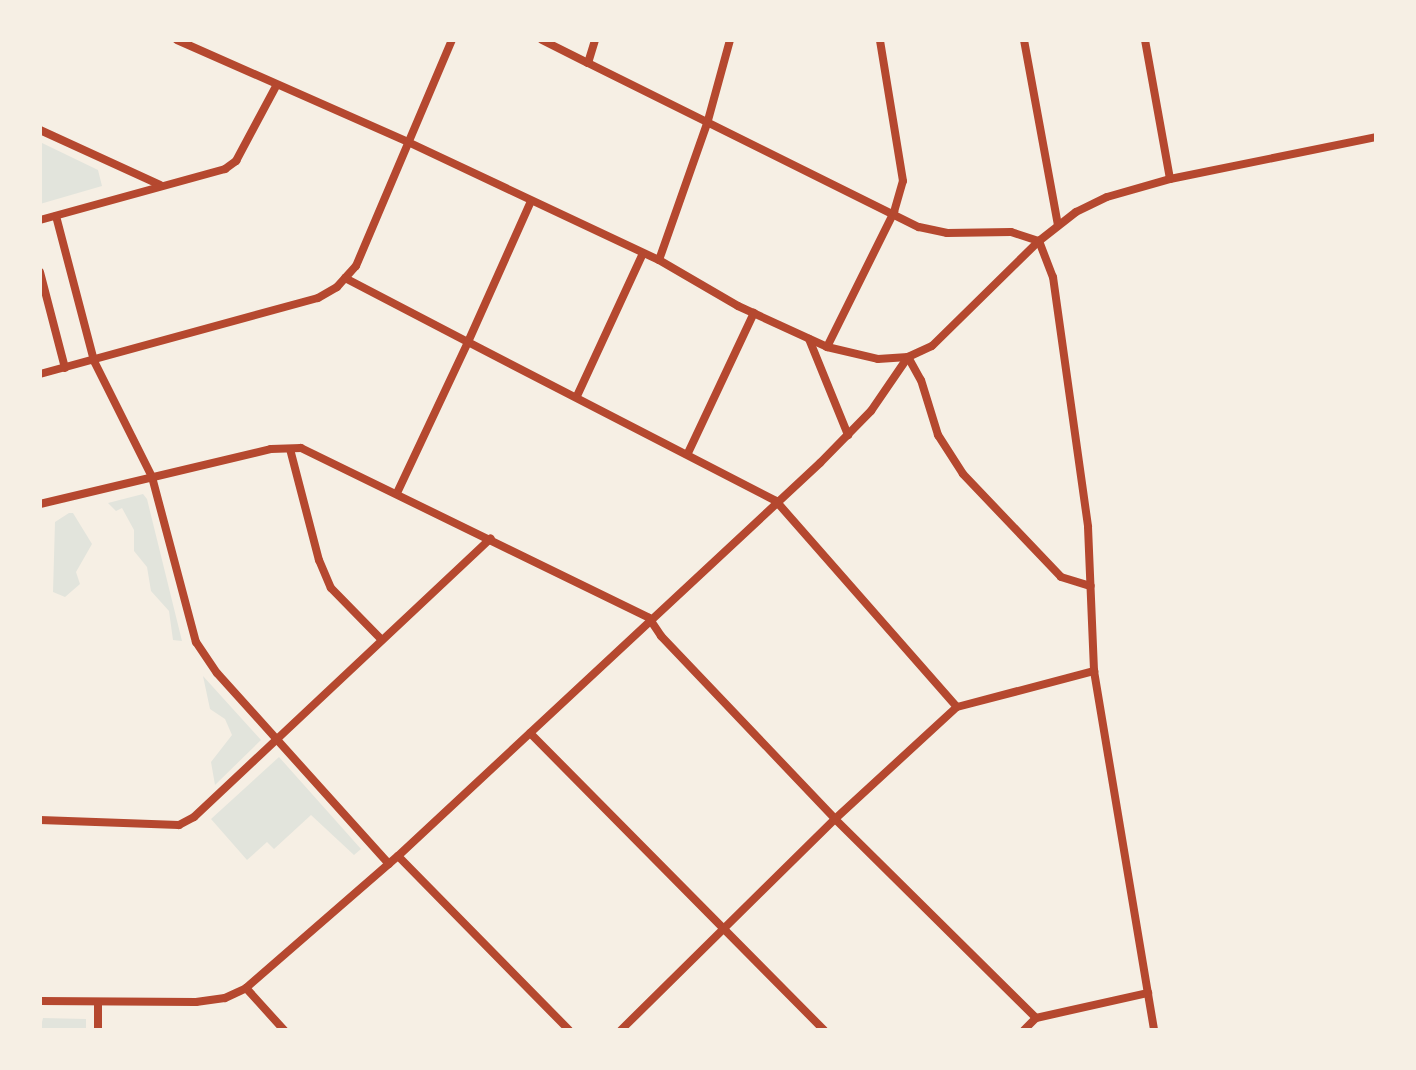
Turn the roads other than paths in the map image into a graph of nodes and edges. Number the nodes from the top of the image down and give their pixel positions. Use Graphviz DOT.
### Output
graph roads {
  1 [pos="177,40"];
  2 [pos="452,40"];
  3 [pos="542,40"];
  4 [pos="595,40"];
  5 [pos="730,40"];
  6 [pos="880,40"];
  7 [pos="1024,40"];
  8 [pos="1145,40"];
  9 [pos="588,63"];
  10 [pos="276,86"];
  11 [pos="707,124"];
  12 [pos="40,130"];
  13 [pos="1376,137"];
  14 [pos="408,142"];
  15 [pos="1170,179"];
  16 [pos="161,185"];
  17 [pos="531,201"];
  18 [pos="894,212"];
  19 [pos="56,216"];
  20 [pos="40,220"];
  21 [pos="1058,225"];
  22 [pos="1039,241"];
  23 [pos="643,253"];
  24 [pos="659,260"];
  25 [pos="40,272"];
  26 [pos="345,278"];
  27 [pos="754,313"];
  28 [pos="809,339"];
  29 [pos="468,342"];
  30 [pos="827,347"];
  31 [pos="908,357"];
  32 [pos="94,361"];
  33 [pos="65,368"];
  34 [pos="40,374"];
  35 [pos="577,396"];
  36 [pos="848,435"];
  37 [pos="290,449"];
  38 [pos="688,453"];
  39 [pos="152,477"];
  40 [pos="397,493"];
  41 [pos="776,501"];
  42 [pos="40,504"];
  43 [pos="491,538"];
  44 [pos="1091,586"];
  45 [pos="649,618"];
  46 [pos="381,639"];
  47 [pos="1094,671"];
  48 [pos="957,707"];
  49 [pos="530,733"];
  50 [pos="277,742"];
  51 [pos="835,819"];
  52 [pos="40,820"];
  53 [pos="398,856"];
  54 [pos="389,864"];
  55 [pos="726,929"];
  56 [pos="246,988"];
  57 [pos="1148,993"];
  58 [pos="40,1001"];
  59 [pos="98,1004"];
  60 [pos="1036,1018"];
  61 [pos="98,1030"];
  62 [pos="284,1030"];
  63 [pos="569,1030"];
  64 [pos="621,1030"];
  65 [pos="824,1030"];
  66 [pos="1024,1030"];
  67 [pos="1154,1030"];
  1 -- 10 [label="street"];
  2 -- 14 [label="street"];
  3 -- 9 [label="street"];
  4 -- 9 [label="street"];
  5 -- 11 [label="street"];
  6 -- 18 [label="street"];
  7 -- 21 [label="street"];
  8 -- 15 [label="street"];
  9 -- 11 [label="street"];
  10 -- 14 [label="street"];
  10 -- 16 [label="street"];
  11 -- 18 [label="street"];
  11 -- 24 [label="street"];
  12 -- 16 [label="street"];
  13 -- 15 [label="street"];
  14 -- 17 [label="street"];
  14 -- 26 [label="street"];
  15 -- 21 [label="street"];
  16 -- 19 [label="street"];
  17 -- 23 [label="street"];
  17 -- 29 [label="street"];
  18 -- 22 [label="street"];
  18 -- 30 [label="street"];
  19 -- 20 [label="street"];
  19 -- 32 [label="street"];
  21 -- 22 [label="street"];
  22 -- 31 [label="street"];
  22 -- 44 [label="street"];
  23 -- 24 [label="street"];
  23 -- 35 [label="street"];
  24 -- 27 [label="street"];
  25 -- 33 [label="street"];
  26 -- 29 [label="street"];
  26 -- 32 [label="street"];
  27 -- 28 [label="street"];
  27 -- 38 [label="street"];
  28 -- 30 [label="street"];
  28 -- 36 [label="street"];
  29 -- 35 [label="street"];
  29 -- 40 [label="street"];
  30 -- 31 [label="street"];
  31 -- 36 [label="street"];
  31 -- 44 [label="street"];
  32 -- 33 [label="street"];
  32 -- 39 [label="street"];
  33 -- 34 [label="street"];
  35 -- 38 [label="street"];
  36 -- 41 [label="street"];
  37 -- 39 [label="street"];
  37 -- 40 [label="street"];
  37 -- 46 [label="street"];
  38 -- 41 [label="street"];
  39 -- 42 [label="street"];
  39 -- 50 [label="street"];
  40 -- 43 [label="street"];
  41 -- 45 [label="street"];
  41 -- 48 [label="street"];
  43 -- 45 [label="street"];
  43 -- 46 [label="street"];
  44 -- 47 [label="street"];
  45 -- 49 [label="street"];
  45 -- 51 [label="street"];
  46 -- 50 [label="street"];
  47 -- 48 [label="street"];
  47 -- 57 [label="street"];
  48 -- 51 [label="street"];
  49 -- 53 [label="street"];
  49 -- 55 [label="street"];
  50 -- 52 [label="street"];
  50 -- 54 [label="street"];
  51 -- 55 [label="street"];
  51 -- 60 [label="street"];
  53 -- 54 [label="street"];
  53 -- 63 [label="street"];
  54 -- 56 [label="street"];
  55 -- 64 [label="street"];
  55 -- 65 [label="street"];
  56 -- 59 [label="street"];
  56 -- 62 [label="street"];
  57 -- 60 [label="street"];
  57 -- 67 [label="street"];
  58 -- 59 [label="street"];
  59 -- 61 [label="street"];
  60 -- 66 [label="street"];
}
